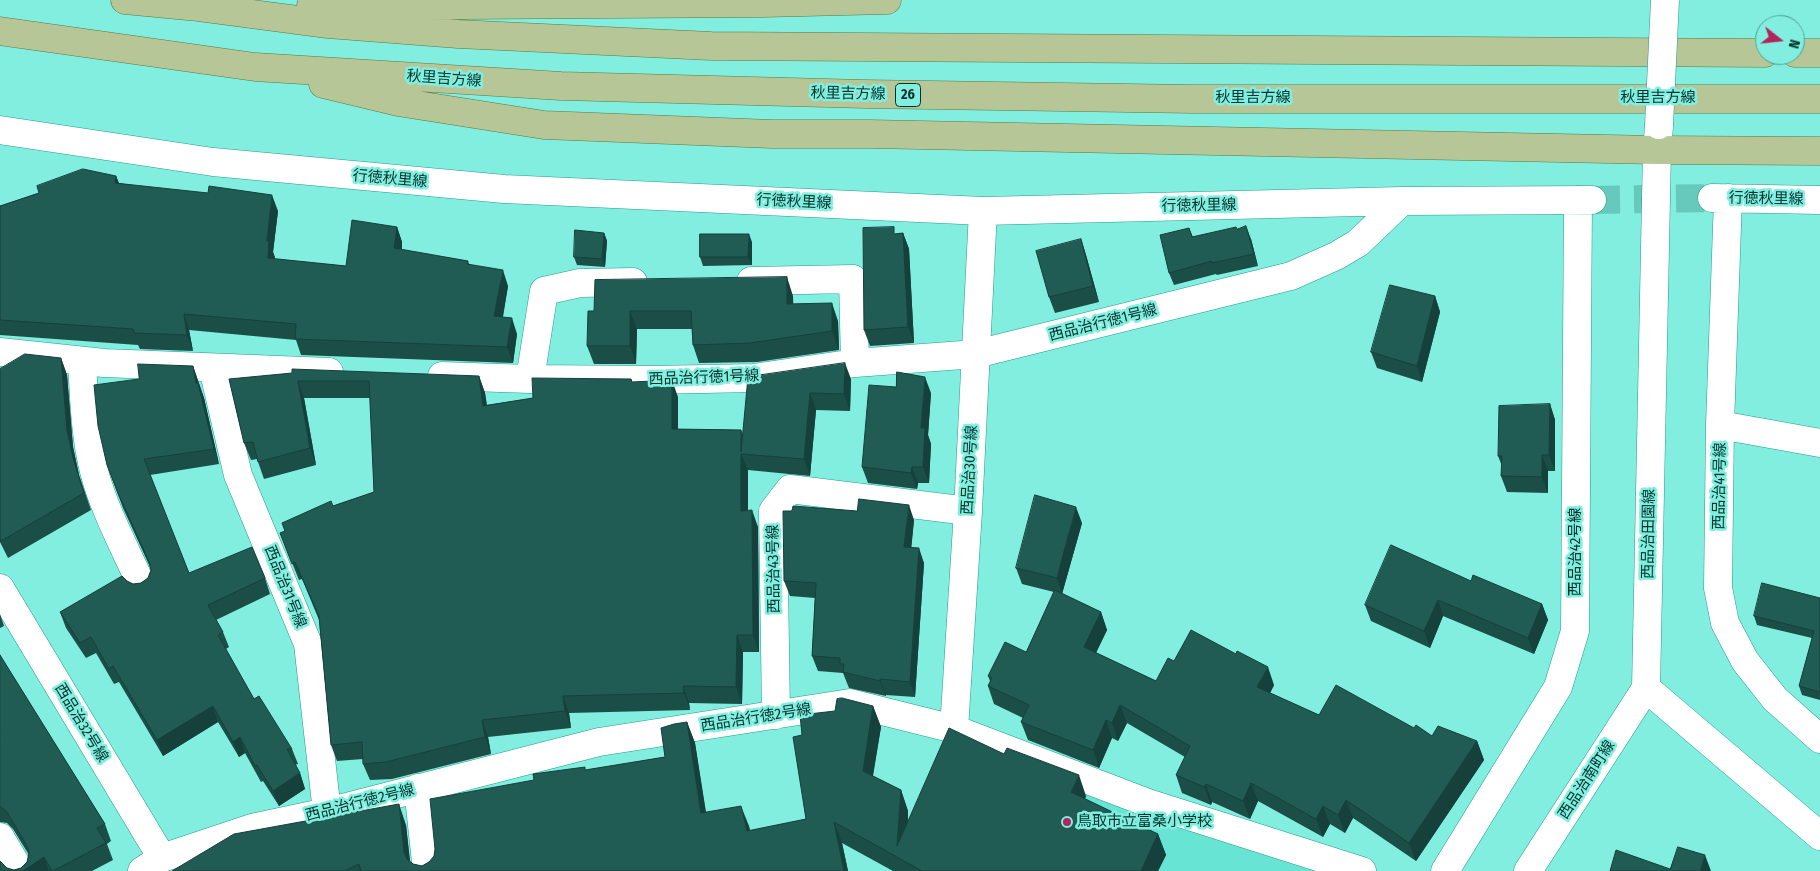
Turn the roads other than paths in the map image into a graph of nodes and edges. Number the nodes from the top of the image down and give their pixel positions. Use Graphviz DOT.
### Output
graph roads {
  1 [pos="125,0"];
  2 [pos="887,0"];
  3 [pos="1665,0"];
  4 [pos="199,7"];
  5 [pos="0,31"];
  6 [pos="1755,53"];
  7 [pos="1805,53"];
  8 [pos="1820,53"];
  9 [pos="255,67"];
  10 [pos="1820,99"];
  11 [pos="0,130"];
  12 [pos="1658,138"];
  13 [pos="1820,151"];
  14 [pos="1720,198"];
  15 [pos="1585,200"];
  16 [pos="1820,200"];
  17 [pos="1402,201"];
  18 [pos="983,211"];
  19 [pos="726,281"];
  20 [pos="658,282"];
  21 [pos="0,352"];
  22 [pos="976,354"];
  23 [pos="82,361"];
  24 [pos="856,363"];
  25 [pos="213,368"];
  26 [pos="352,373"];
  27 [pos="421,375"];
  28 [pos="530,379"];
  29 [pos="1720,425"];
  30 [pos="1820,443"];
  31 [pos="968,511"];
  32 [pos="141,584"];
  33 [pos="0,588"];
  34 [pos="1646,688"];
  35 [pos="776,715"];
  36 [pos="954,729"];
  37 [pos="1820,739"];
  38 [pos="418,788"];
  39 [pos="327,812"];
  40 [pos="1820,836"];
  41 [pos="0,837"];
  42 [pos="152,864"];
  43 [pos="20,871"];
  44 [pos="427,871"];
  45 [pos="1362,871"];
  46 [pos="1445,871"];
  47 [pos="1528,871"];
  1 -- 4 [label="main road"];
  2 -- 4 [label="main road"];
  3 -- 12 [label="street, 西品治田園線, bridge"];
  4 -- 6 [label="main road"];
  5 -- 9 [label="main road, 秋里吉方線 / 26"];
  7 -- 8 [label="main road"];
  9 -- 10 [label="main road, 秋里吉方線 / 26"];
  9 -- 12 [label="main road"];
  11 -- 18 [label="street, 行徳秋里線"];
  12 -- 13 [label="main road"];
  12 -- 34 [label="street, 西品治田園線"];
  14 -- 16 [label="street, 行徳秋里線"];
  14 -- 29 [label="street, 西品治41号線"];
  15 -- 17 [label="street, 行徳秋里線"];
  15 -- 46 [label="street, 西品治42号線"];
  17 -- 18 [label="street, 行徳秋里線"];
  17 -- 22 [label="street, 西品治行徳1号線"];
  18 -- 22 [label="street, 西品治30号線"];
  19 -- 24 [label="street"];
  20 -- 28 [label="street"];
  21 -- 23 [label="street"];
  22 -- 24 [label="street, 西品治行徳1号線"];
  22 -- 31 [label="street, 西品治30号線"];
  23 -- 25 [label="street"];
  23 -- 32 [label="street"];
  24 -- 28 [label="street, 西品治行徳1号線"];
  25 -- 26 [label="street"];
  25 -- 39 [label="street, 西品治31号線"];
  27 -- 28 [label="street, 西品治行徳1号線"];
  29 -- 30 [label="street"];
  29 -- 37 [label="street, 西品治41号線"];
  31 -- 35 [label="street, 西品治43号線"];
  31 -- 36 [label="street, 西品治30号線"];
  33 -- 42 [label="street, 西品治32号線"];
  34 -- 40 [label="street"];
  34 -- 47 [label="street, 西品治南町線"];
  35 -- 36 [label="street, 西品治行徳2号線"];
  35 -- 38 [label="street, 西品治行徳2号線"];
  36 -- 45 [label="street, 西品治行徳2号線"];
  38 -- 39 [label="street, 西品治行徳2号線"];
  38 -- 44 [label="street"];
  39 -- 42 [label="street, 西品治行徳2号線"];
  41 -- 43 [label="street"];
}
